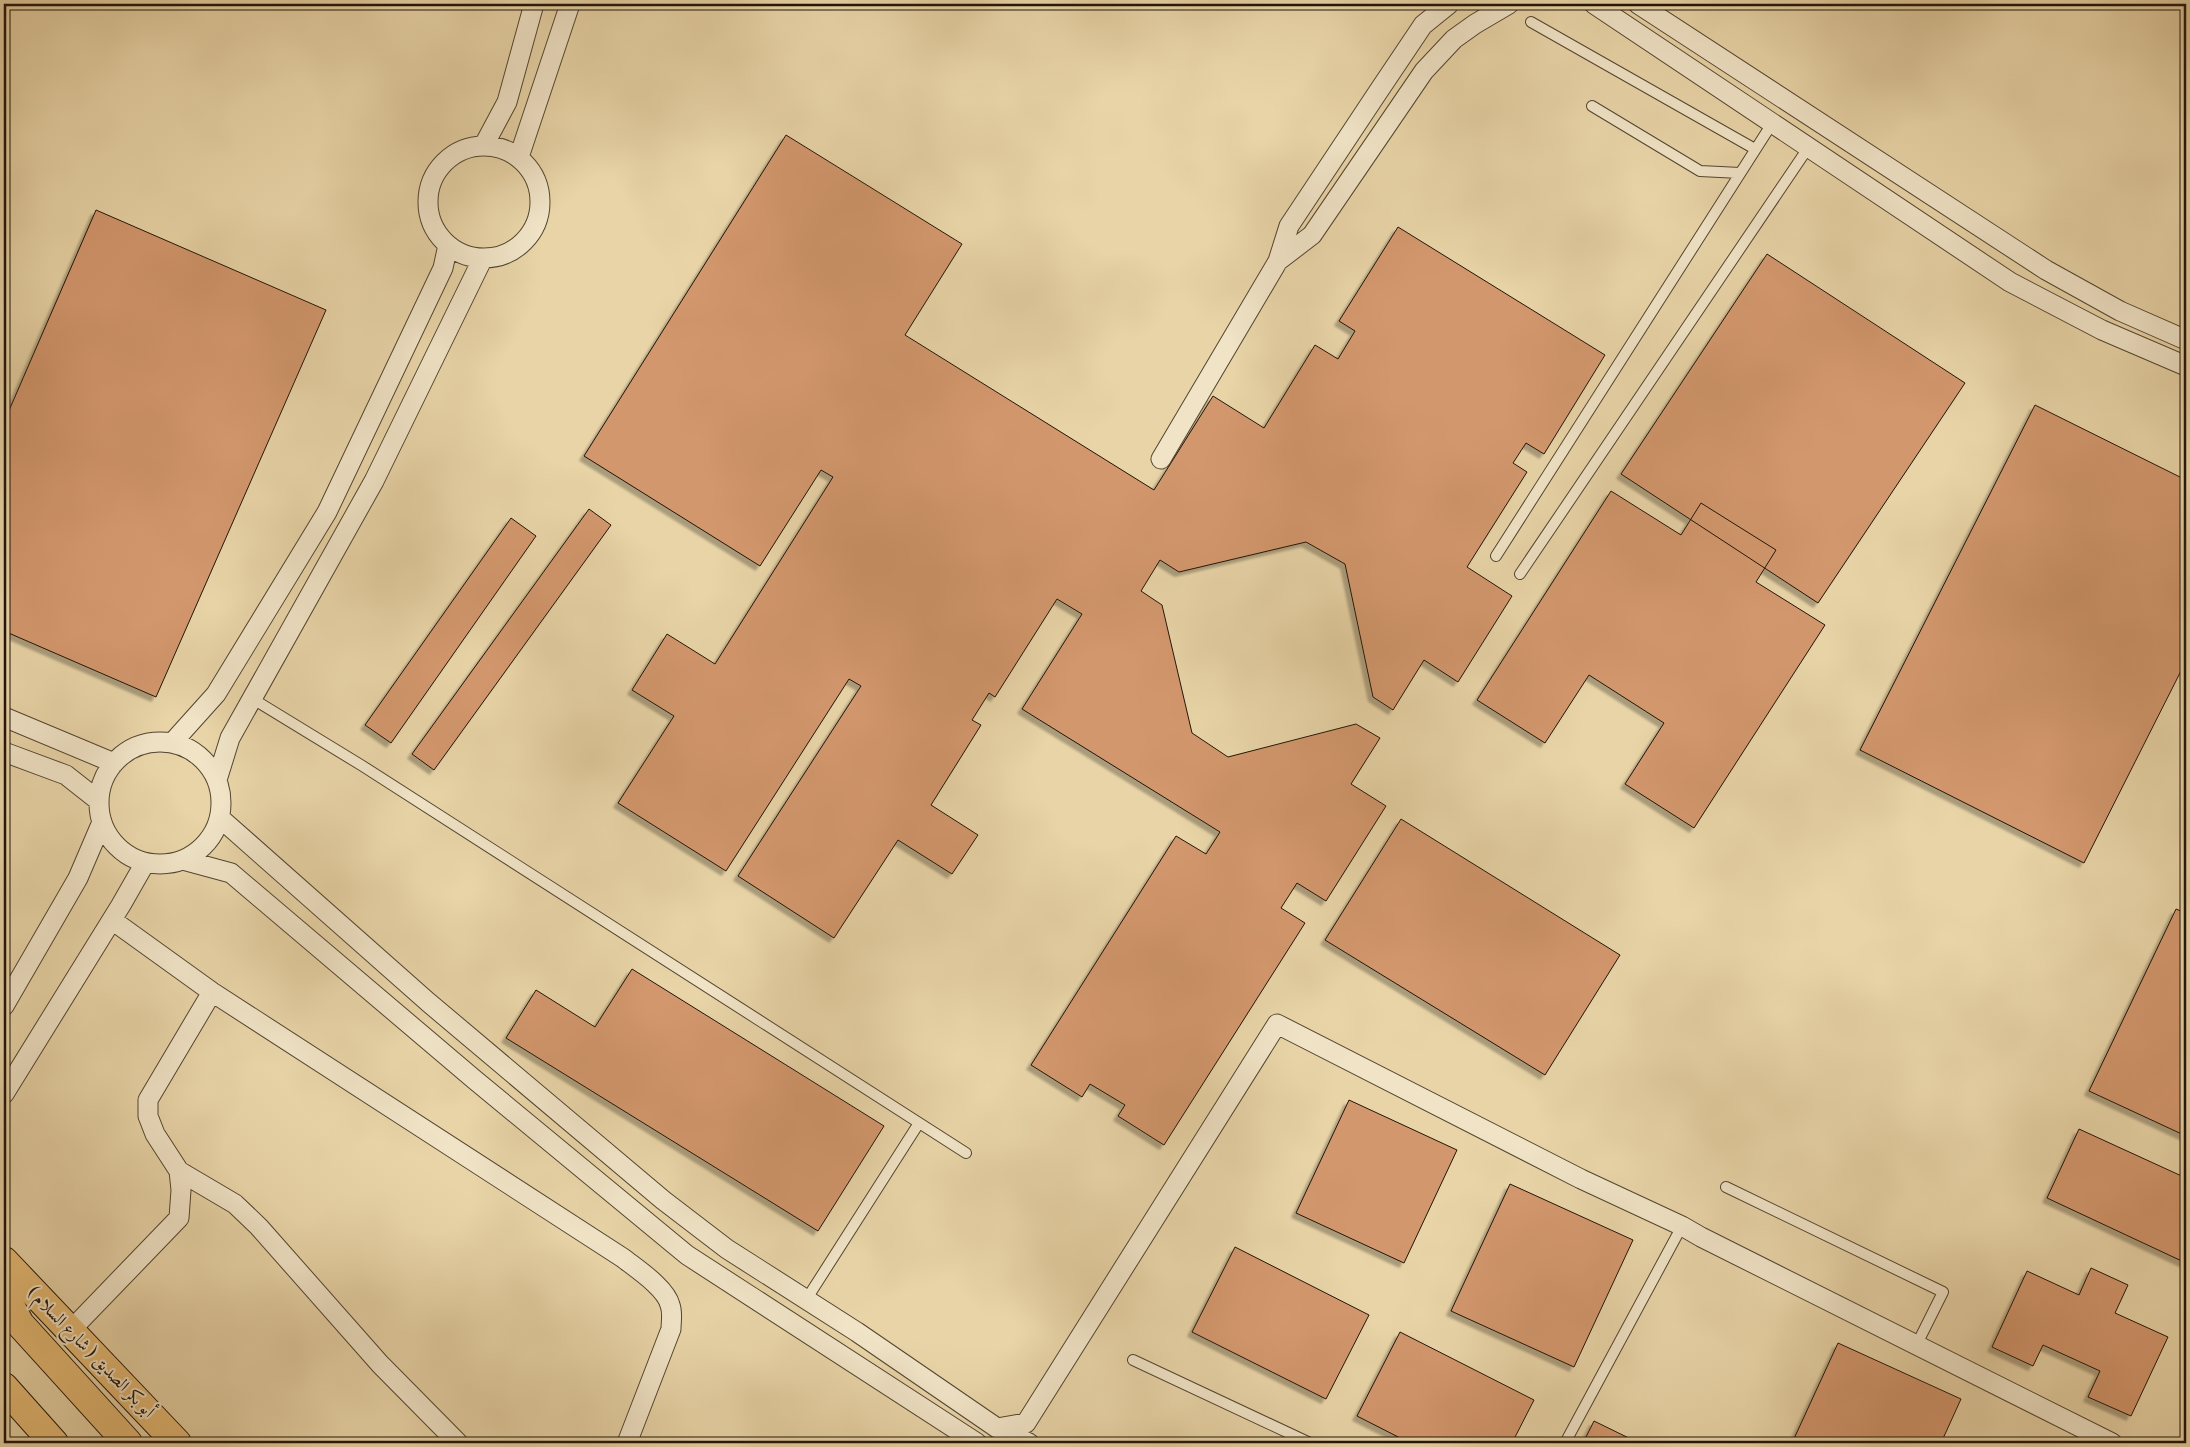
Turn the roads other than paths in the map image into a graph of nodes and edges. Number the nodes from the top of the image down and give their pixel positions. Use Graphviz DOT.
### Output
graph roads {
  1 [pos="534,4"];
  2 [pos="570,4"];
  3 [pos="1449,4"];
  4 [pos="1509,4"];
  5 [pos="1594,4"];
  6 [pos="1638,4"];
  7 [pos="1531,22"];
  8 [pos="1592,106"];
  9 [pos="1772,122"];
  10 [pos="484,145"];
  11 [pos="1808,148"];
  12 [pos="1755,149"];
  13 [pos="519,157"];
  14 [pos="1740,173"];
  15 [pos="448,245"];
  16 [pos="482,260"];
  17 [pos="1278,261"];
  18 [pos="2186,340"];
  19 [pos="2186,366"];
  20 [pos="1161,459"];
  21 [pos="1496,556"];
  22 [pos="1520,574"];
  23 [pos="253,699"];
  24 [pos="4,718"];
  25 [pos="172,744"];
  26 [pos="4,752"];
  27 [pos="114,763"];
  28 [pos="217,780"];
  29 [pos="99,801"];
  30 [pos="220,818"];
  31 [pos="102,822"];
  32 [pos="183,860"];
  33 [pos="145,862"];
  34 [pos="112,920"];
  35 [pos="374,954"];
  36 [pos="354,978"];
  37 [pos="212,992"];
  38 [pos="4,1006"];
  39 [pos="4,1094"];
  40 [pos="920,1123"];
  41 [pos="966,1153"];
  42 [pos="179,1171"];
  43 [pos="1726,1187"];
  44 [pos="1682,1226"];
  45 [pos="4,1261"];
  46 [pos="4,1294"];
  47 [pos="806,1300"];
  48 [pos="70,1331"];
  49 [pos="1917,1344"];
  50 [pos="1133,1360"];
  51 [pos="4,1387"];
  52 [pos="997,1428"];
  53 [pos="54,1443"];
  54 [pos="128,1443"];
  55 [pos="177,1443"];
  56 [pos="458,1443"];
  57 [pos="627,1443"];
  58 [pos="978,1443"];
  59 [pos="1029,1443"];
  60 [pos="1310,1443"];
  61 [pos="1565,1443"];
  62 [pos="2112,1443"];
  1 -- 10 [label="street"];
  2 -- 13 [label="street"];
  3 -- 17 [label="street"];
  4 -- 17 [label="street"];
  5 -- 9 [label="street"];
  6 -- 18 [label="street"];
  7 -- 12 [label="lane"];
  8 -- 14 [label="lane"];
  9 -- 11 [label="street"];
  9 -- 12 [label="lane"];
  10 -- 13 [label="street"];
  10 -- 15 [label="street"];
  11 -- 19 [label="street"];
  11 -- 22 [label="lane"];
  12 -- 14 [label="lane"];
  13 -- 16 [label="street"];
  14 -- 21 [label="lane"];
  15 -- 16 [label="street"];
  15 -- 25 [label="street"];
  16 -- 23 [label="street"];
  17 -- 20 [label="street"];
  23 -- 28 [label="street"];
  23 -- 40 [label="lane"];
  24 -- 27 [label="street"];
  25 -- 27 [label="street"];
  25 -- 28 [label="street"];
  26 -- 29 [label="street"];
  27 -- 29 [label="street"];
  28 -- 30 [label="street"];
  29 -- 31 [label="street"];
  30 -- 32 [label="street"];
  30 -- 35 [label="street"];
  31 -- 33 [label="street"];
  31 -- 38 [label="street"];
  32 -- 33 [label="street"];
  32 -- 36 [label="street"];
  33 -- 34 [label="street"];
  34 -- 37 [label="street"];
  34 -- 39 [label="street"];
  35 -- 36 [label="street"];
  35 -- 47 [label="street"];
  36 -- 58 [label="street"];
  37 -- 42 [label="street"];
  37 -- 57 [label="street"];
  40 -- 41 [label="lane"];
  40 -- 47 [label="lane"];
  42 -- 48 [label="street"];
  42 -- 56 [label="street"];
  43 -- 49 [label="lane"];
  44 -- 49 [label="street"];
  44 -- 52 [label="street"];
  44 -- 61 [label="lane"];
  45 -- 48 [label="main road, ( شارع السلام ) أبو بكر الصديق"];
  46 -- 54 [label="main road, ( شارع السلام ) أبو بكر الصديق"];
  47 -- 52 [label="street"];
  48 -- 55 [label="main road, ( شارع السلام ) أبو بكر الصديق"];
  49 -- 62 [label="street"];
  50 -- 60 [label="lane"];
  51 -- 53 [label="main road"];
  52 -- 59 [label="street"];
}
